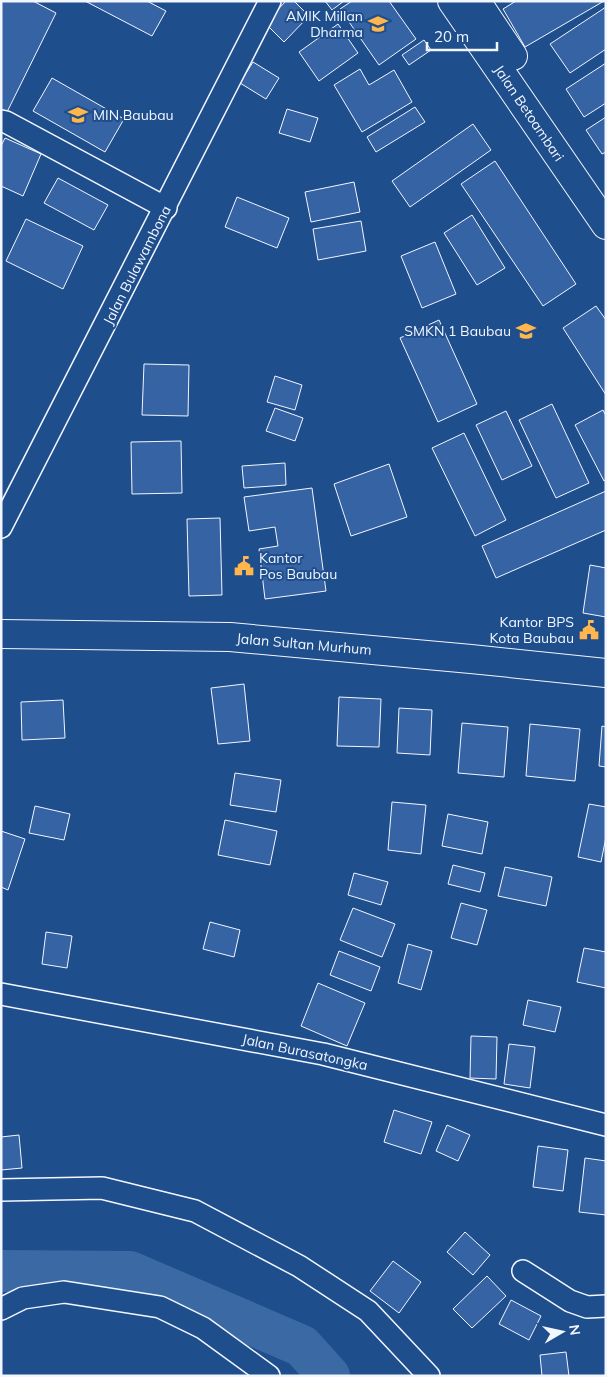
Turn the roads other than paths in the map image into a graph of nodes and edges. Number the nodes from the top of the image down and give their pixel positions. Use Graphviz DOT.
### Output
graph roads {
  1 [pos="270,1"];
  2 [pos="452,1"];
  3 [pos="476,1"];
  4 [pos="1,121"];
  5 [pos="606,195"];
  6 [pos="166,208"];
  7 [pos="606,225"];
  8 [pos="1,527"];
  9 [pos="1,634"];
  10 [pos="606,674"];
  11 [pos="1,994"];
  12 [pos="606,1125"];
  13 [pos="1,1190"];
  14 [pos="523,1271"];
  15 [pos="606,1306"];
  16 [pos="1,1309"];
  17 [pos="269,1376"];
  18 [pos="429,1376"];
  1 -- 6 [label="street, Jalan Bulawambona"];
  2 -- 7 [label="main road, Jalan Betoambari"];
  3 -- 5 [label="main road, Jalan Betoambari"];
  4 -- 6 [label="street"];
  6 -- 8 [label="street, Jalan Bulawambona"];
  9 -- 10 [label="main road, Jalan Sultan Murhum"];
  11 -- 12 [label="street, Jalan Burasatongka"];
  13 -- 18 [label="street"];
  14 -- 15 [label="street"];
  16 -- 17 [label="street"];
}
